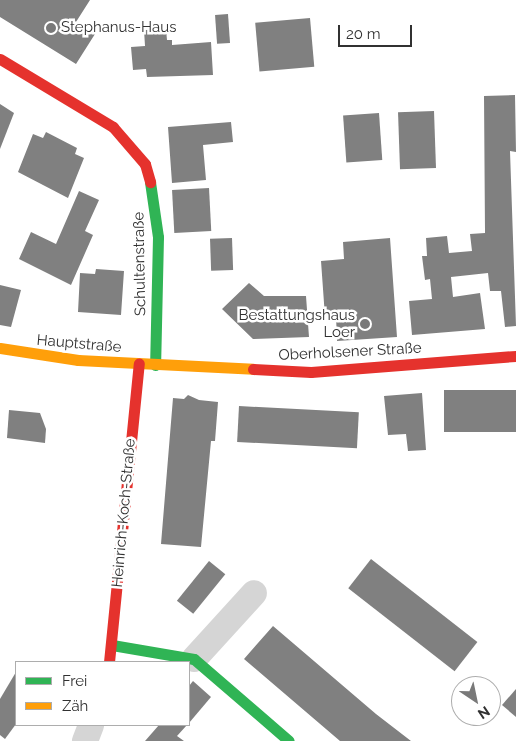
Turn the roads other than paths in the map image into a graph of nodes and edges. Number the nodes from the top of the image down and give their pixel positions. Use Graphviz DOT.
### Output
graph roads {
  1 [pos="0,59"];
  2 [pos="0,348"];
  3 [pos="516,356"];
  4 [pos="139,364"];
  5 [pos="155,365"];
  6 [pos="254,592"];
  7 [pos="112,645"];
  8 [pos="194,659"];
  9 [pos="109,661"];
  10 [pos="91,726"];
  11 [pos="85,741"];
  12 [pos="289,741"];
  1 -- 5 [label="street, Schultenstraße"];
  2 -- 4 [label="street, Hauptstraße"];
  3 -- 5 [label="street, Oberholsener Straße"];
  4 -- 5 [label="street, Hauptstraße"];
  4 -- 7 [label="street, Heinrich-Koch-Straße"];
  6 -- 8 [label="street"];
  7 -- 8 [label="street"];
  7 -- 9 [label="street, Heinrich-Koch-Straße"];
  8 -- 12 [label="street"];
  10 -- 11 [label="street"];
}
